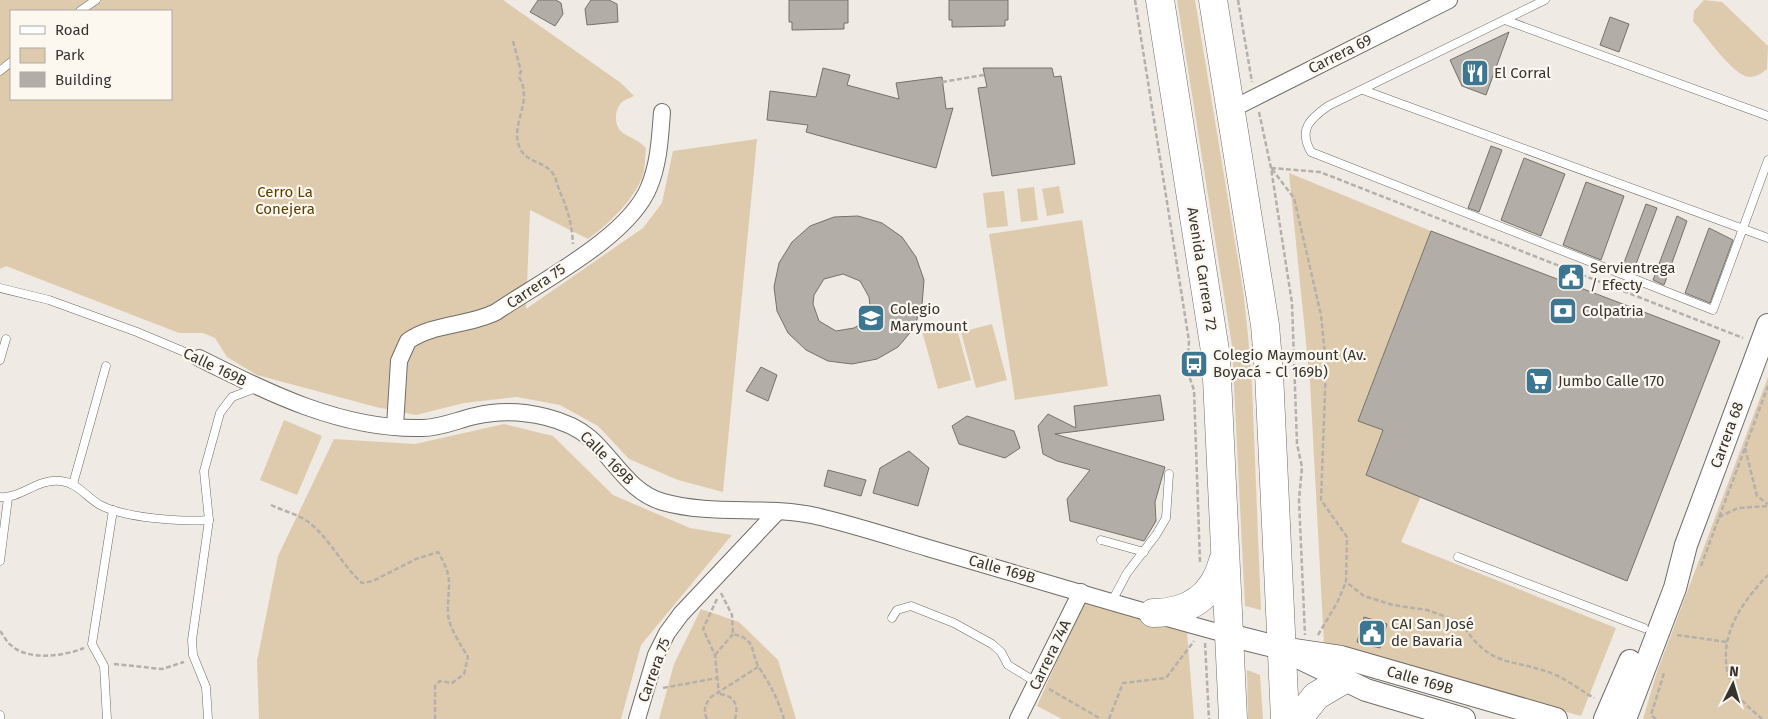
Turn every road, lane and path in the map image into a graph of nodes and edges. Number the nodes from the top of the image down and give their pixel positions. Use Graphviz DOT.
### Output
graph roads {
  1 [pos="96,0"];
  2 [pos="1135,0"];
  3 [pos="1160,0"];
  4 [pos="1213,0"];
  5 [pos="1449,0"];
  6 [pos="1545,0"];
  7 [pos="81,10"];
  8 [pos="1505,20"];
  9 [pos="513,41"];
  10 [pos="10,63"];
  11 [pos="0,71"];
  12 [pos="984,75"];
  13 [pos="942,82"];
  14 [pos="1363,90"];
  15 [pos="1232,110"];
  16 [pos="662,112"];
  17 [pos="1768,116"];
  18 [pos="1768,160"];
  19 [pos="1743,228"];
  20 [pos="1768,238"];
  21 [pos="573,247"];
  22 [pos="0,288"];
  23 [pos="1764,335"];
  24 [pos="6,339"];
  25 [pos="199,358"];
  26 [pos="0,360"];
  27 [pos="106,366"];
  28 [pos="1768,386"];
  29 [pos="258,387"];
  30 [pos="395,426"];
  31 [pos="1745,448"];
  32 [pos="1169,474"];
  33 [pos="73,484"];
  34 [pos="4,497"];
  35 [pos="272,505"];
  36 [pos="1768,505"];
  37 [pos="113,510"];
  38 [pos="777,512"];
  39 [pos="1719,517"];
  40 [pos="209,520"];
  41 [pos="1101,540"];
  42 [pos="1686,545"];
  43 [pos="1144,552"];
  44 [pos="1458,556"];
  45 [pos="1224,560"];
  46 [pos="0,561"];
  47 [pos="1699,571"];
  48 [pos="1768,575"];
  49 [pos="1346,582"];
  50 [pos="1081,592"];
  51 [pos="1202,598"];
  52 [pos="1112,601"];
  53 [pos="1153,613"];
  54 [pos="892,618"];
  55 [pos="1678,626"];
  56 [pos="1644,628"];
  57 [pos="0,631"];
  58 [pos="1216,631"];
  59 [pos="733,634"];
  60 [pos="1727,642"];
  61 [pos="92,644"];
  62 [pos="1293,650"];
  63 [pos="193,655"];
  64 [pos="715,655"];
  65 [pos="104,666"];
  66 [pos="758,667"];
  67 [pos="1664,670"];
  68 [pos="717,678"];
  69 [pos="1343,680"];
  70 [pos="1036,682"];
  71 [pos="644,692"];
  72 [pos="719,694"];
  73 [pos="1595,699"];
  74 [pos="0,715"];
  75 [pos="0,719"];
  76 [pos="107,719"];
  77 [pos="208,719"];
  78 [pos="435,719"];
  79 [pos="637,719"];
  80 [pos="707,719"];
  81 [pos="735,719"];
  82 [pos="784,719"];
  83 [pos="1018,719"];
  84 [pos="1101,719"];
  85 [pos="1109,719"];
  86 [pos="1209,719"];
  87 [pos="1233,719"];
  88 [pos="1285,719"];
  89 [pos="1298,719"];
  90 [pos="1464,719"];
  91 [pos="1556,719"];
  92 [pos="1605,719"];
  93 [pos="1625,719"];
  94 [pos="1656,719"];
  95 [pos="1762,719"];
  1 -- 7 [label="lane"];
  2 -- 51 [label="path"];
  3 -- 45 [label="highway, Avenida Carrera 72"];
  4 -- 15 [label="highway"];
  5 -- 15 [label="street, Carrera 69"];
  6 -- 8 [label="lane"];
  8 -- 14 [label="lane"];
  8 -- 17 [label="lane"];
  9 -- 21 [label="path"];
  10 -- 11 [label="lane"];
  12 -- 13 [label="path"];
  14 -- 19 [label="lane"];
  14 -- 19 [label="lane"];
  15 -- 62 [label="highway"];
  16 -- 30 [label="street, Carrera 75"];
  18 -- 19 [label="lane"];
  19 -- 20 [label="lane"];
  22 -- 25 [label="lane, Calle 169B"];
  23 -- 42 [label="street, Carrera 68"];
  23 -- 49 [label="path"];
  24 -- 26 [label="lane"];
  25 -- 29 [label="street, Calle 169B"];
  27 -- 33 [label="lane"];
  28 -- 31 [label="path"];
  29 -- 30 [label="street, Calle 169B"];
  29 -- 40 [label="lane"];
  30 -- 38 [label="street, Calle 169B"];
  31 -- 36 [label="path"];
  31 -- 39 [label="path"];
  32 -- 43 [label="lane"];
  33 -- 34 [label="lane"];
  33 -- 37 [label="lane"];
  34 -- 46 [label="lane"];
  35 -- 78 [label="path"];
  36 -- 39 [label="path"];
  37 -- 40 [label="lane"];
  37 -- 61 [label="lane"];
  38 -- 50 [label="street, Calle 169B"];
  38 -- 71 [label="street, Carrera 75"];
  39 -- 47 [label="path"];
  40 -- 63 [label="lane"];
  41 -- 43 [label="lane"];
  42 -- 56 [label="street, Carrera 68"];
  42 -- 93 [label="street, Carrera 68"];
  43 -- 52 [label="lane"];
  44 -- 56 [label="lane"];
  45 -- 51 [label="highway"];
  45 -- 58 [label="highway, Avenida Carrera 72"];
  48 -- 60 [label="path"];
  49 -- 62 [label="path"];
  49 -- 73 [label="path"];
  50 -- 52 [label="street, Calle 169B"];
  50 -- 70 [label="street, Carrera 74A"];
  51 -- 53 [label="highway"];
  52 -- 53 [label="street, Calle 169B"];
  53 -- 58 [label="street, Calle 169B"];
  54 -- 70 [label="lane"];
  55 -- 60 [label="path"];
  56 -- 92 [label="street, Carrera 68"];
  57 -- 61 [label="path"];
  58 -- 62 [label="street, Calle 169B"];
  58 -- 85 [label="path"];
  58 -- 86 [label="path"];
  58 -- 87 [label="highway, Avenida Carrera 72"];
  59 -- 64 [label="path"];
  59 -- 64 [label="path"];
  59 -- 66 [label="path"];
  60 -- 95 [label="path"];
  61 -- 65 [label="lane"];
  62 -- 69 [label="street, Calle 169B"];
  62 -- 88 [label="highway"];
  62 -- 91 [label="street, Calle 169B"];
  63 -- 65 [label="path"];
  63 -- 77 [label="lane"];
  64 -- 68 [label="path"];
  65 -- 76 [label="lane"];
  66 -- 72 [label="path"];
  66 -- 82 [label="path"];
  67 -- 94 [label="path"];
  68 -- 71 [label="path"];
  68 -- 72 [label="path"];
  69 -- 89 [label="highway"];
  69 -- 90 [label="street, Calle 169B"];
  70 -- 83 [label="street, Carrera 74A"];
  70 -- 84 [label="path"];
  71 -- 79 [label="street, Carrera 75"];
  72 -- 80 [label="path"];
  72 -- 81 [label="path"];
  74 -- 75 [label="lane"];
}
